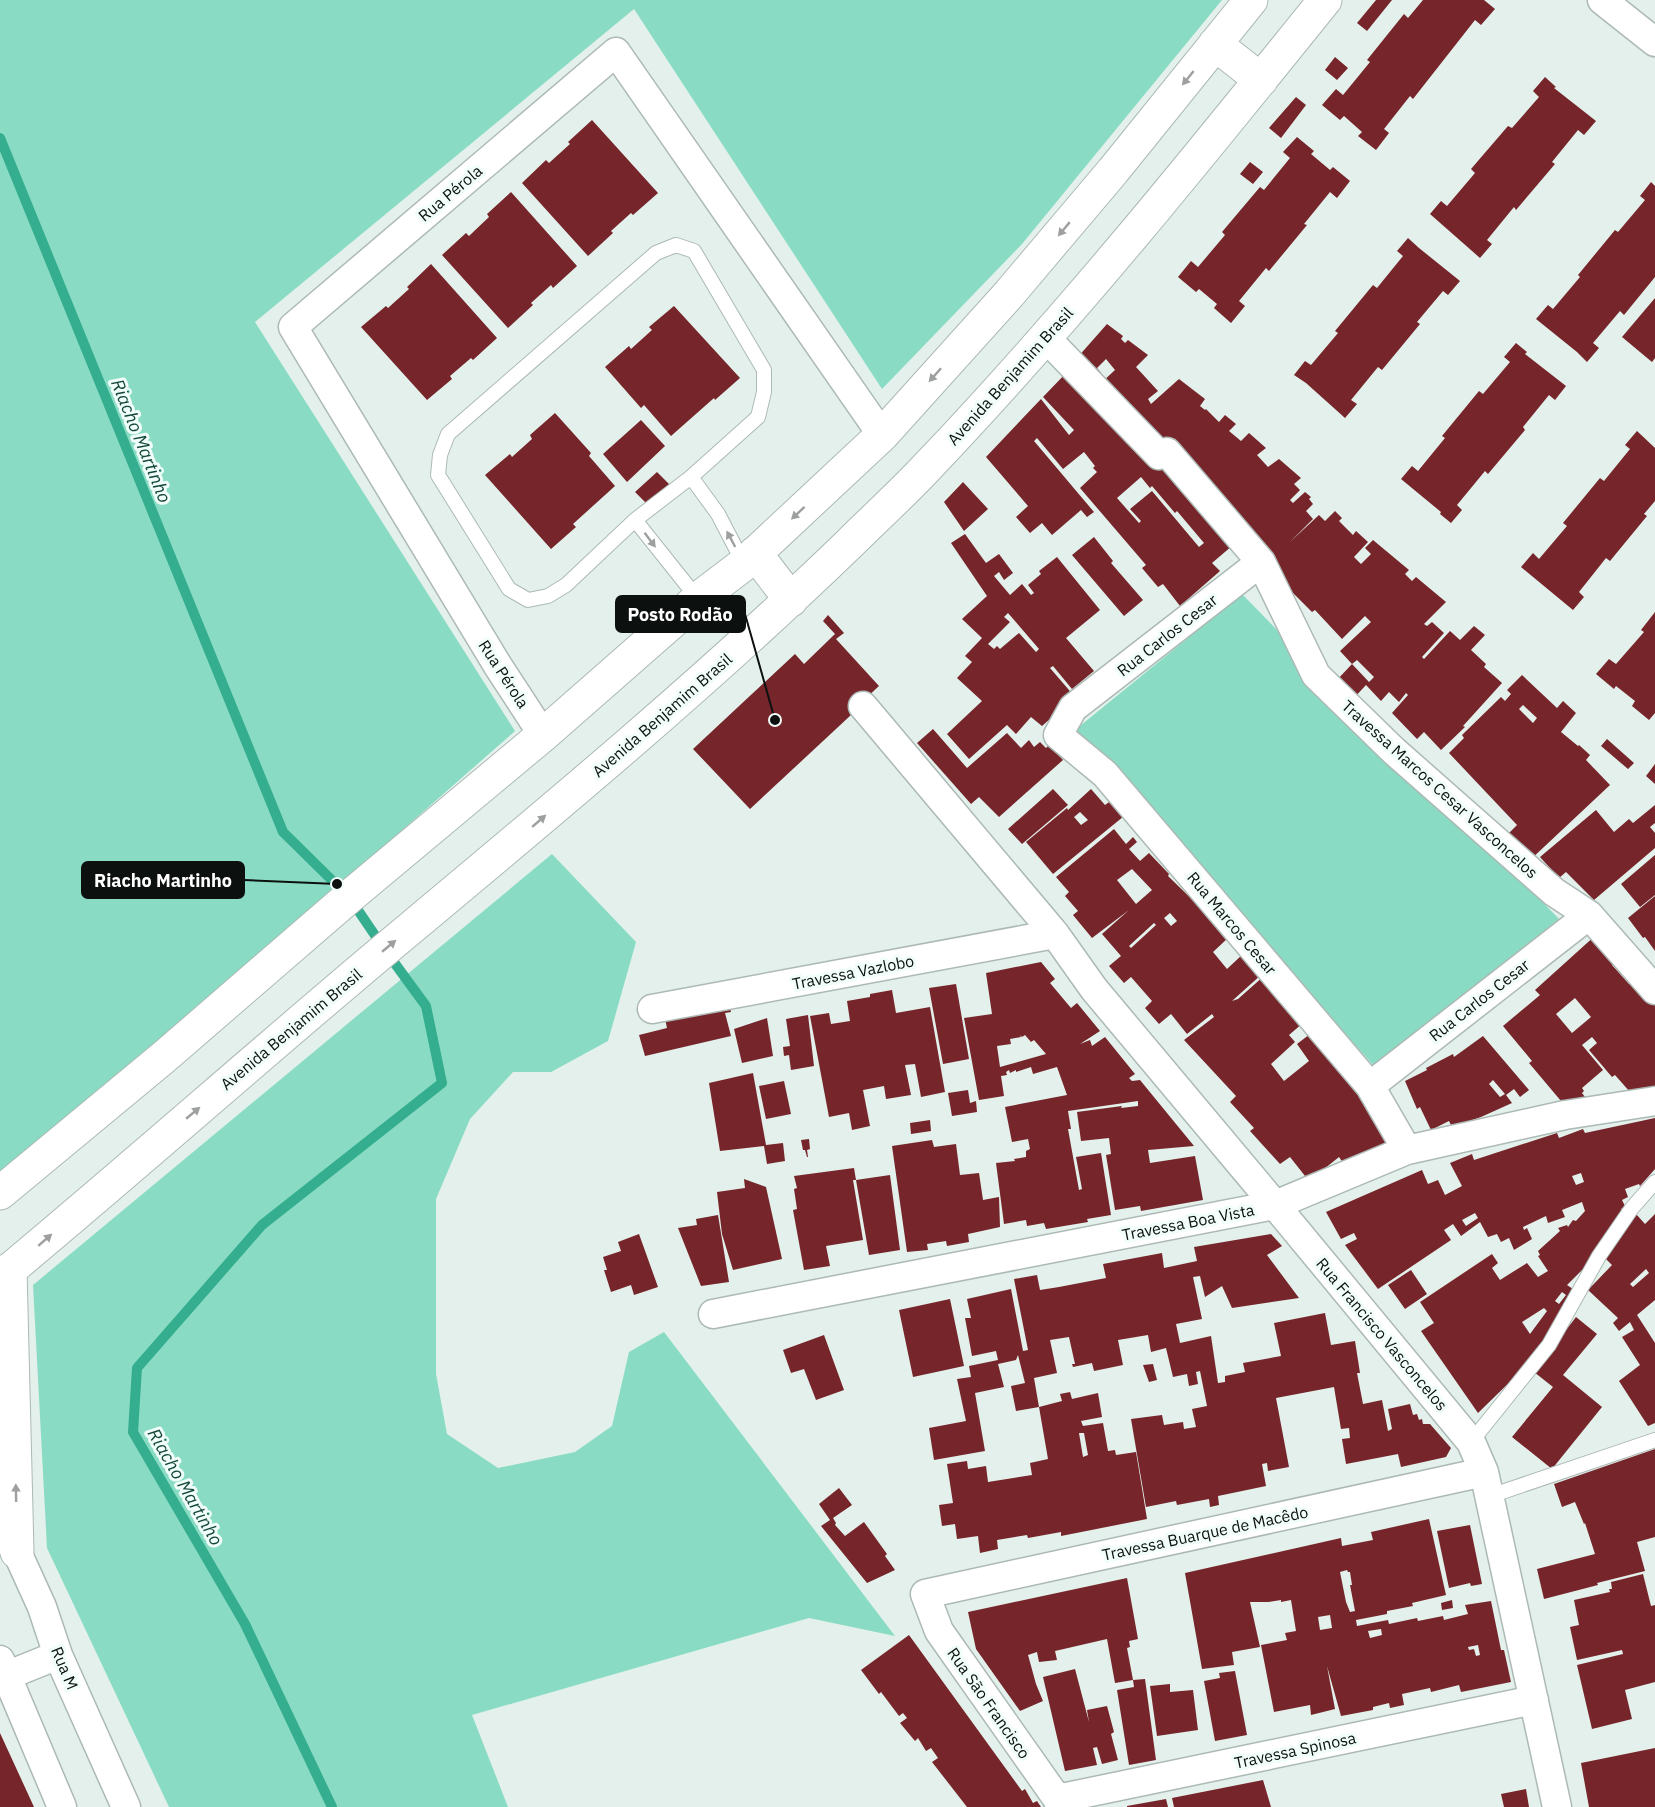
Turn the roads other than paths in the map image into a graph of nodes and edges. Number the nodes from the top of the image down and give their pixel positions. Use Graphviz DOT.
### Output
graph roads {
  1 [pos="1251,0"];
  2 [pos="1325,0"];
  3 [pos="1602,0"];
  4 [pos="1655,42"];
  5 [pos="1215,44"];
  6 [pos="1261,80"];
  7 [pos="1046,338"];
  8 [pos="882,435"];
  9 [pos="691,477"];
  10 [pos="635,520"];
  11 [pos="750,559"];
  12 [pos="1261,562"];
  13 [pos="698,599"];
  14 [pos="791,600"];
  15 [pos="863,706"];
  16 [pos="1073,708"];
  17 [pos="543,735"];
  18 [pos="1589,915"];
  19 [pos="1055,934"];
  20 [pos="1655,990"];
  21 [pos="652,1009"];
  22 [pos="1370,1086"];
  23 [pos="1655,1101"];
  24 [pos="1407,1150"];
  25 [pos="1655,1182"];
  26 [pos="0,1193"];
  27 [pos="1275,1205"];
  28 [pos="5,1274"];
  29 [pos="713,1314"];
  30 [pos="1655,1440"];
  31 [pos="1471,1442"];
  32 [pos="1487,1484"];
  33 [pos="9,1542"];
  34 [pos="926,1594"];
  35 [pos="58,1655"];
  36 [pos="3,1668"];
  37 [pos="1534,1700"];
  38 [pos="1060,1803"];
  39 [pos="62,1807"];
  40 [pos="126,1807"];
  41 [pos="1557,1807"];
  1 -- 5 [label="main road"];
  2 -- 6 [label="main road, Avenida Benjamim Brasil"];
  3 -- 4 [label="street"];
  5 -- 6 [label="main road"];
  5 -- 8 [label="main road, one-way"];
  6 -- 7 [label="main road, Avenida Benjamim Brasil"];
  7 -- 12 [label="street, Travessa Marcos Cesar Vasconcelos"];
  7 -- 14 [label="main road, Avenida Benjamim Brasil"];
  8 -- 11 [label="main road, one-way"];
  8 -- 17 [label="street, Rua Pérola"];
  9 -- 10 [label="lane"];
  9 -- 10 [label="lane"];
  11 -- 9 [label="lane, one-way"];
  10 -- 13 [label="lane, one-way"];
  11 -- 13 [label="main road"];
  11 -- 14 [label="main road"];
  12 -- 16 [label="street, Rua Carlos Cesar"];
  12 -- 18 [label="street, Travessa Marcos Cesar Vasconcelos"];
  13 -- 17 [label="main road"];
  28 -- 14 [label="main road, Avenida Benjamim Brasil, one-way"];
  15 -- 19 [label="street, Rua Francisco Vasconcelos"];
  16 -- 22 [label="street, Rua Marcos Cesar"];
  17 -- 26 [label="main road"];
  18 -- 20 [label="street, Travessa Marcos Cesar Vasconcelos"];
  18 -- 22 [label="street, Rua Carlos Cesar"];
  19 -- 21 [label="street, Travessa Vazlobo"];
  19 -- 27 [label="street, Rua Francisco Vasconcelos"];
  22 -- 24 [label="street, Rua Marcos Cesar"];
  23 -- 24 [label="street, Travessa Boa Vista"];
  24 -- 27 [label="street, Travessa Boa Vista"];
  25 -- 31 [label="lane"];
  27 -- 29 [label="street, Travessa Boa Vista"];
  27 -- 31 [label="street, Rua Francisco Vasconcelos"];
  33 -- 28 [label="main road, one-way"];
  30 -- 32 [label="lane"];
  31 -- 32 [label="street, Rua Francisco Vasconcelos"];
  32 -- 34 [label="street, Travessa Buarque de Macêdo"];
  32 -- 37 [label="street, Rua Francisco Vasconcelos"];
  33 -- 35 [label="street, Rua M"];
  34 -- 38 [label="street, Rua São Francisco"];
  35 -- 36 [label="street"];
  35 -- 40 [label="street, Rua M"];
  36 -- 39 [label="street"];
  37 -- 38 [label="street, Travessa Spinosa"];
  37 -- 41 [label="street, Rua Francisco Vasconcelos"];
}
